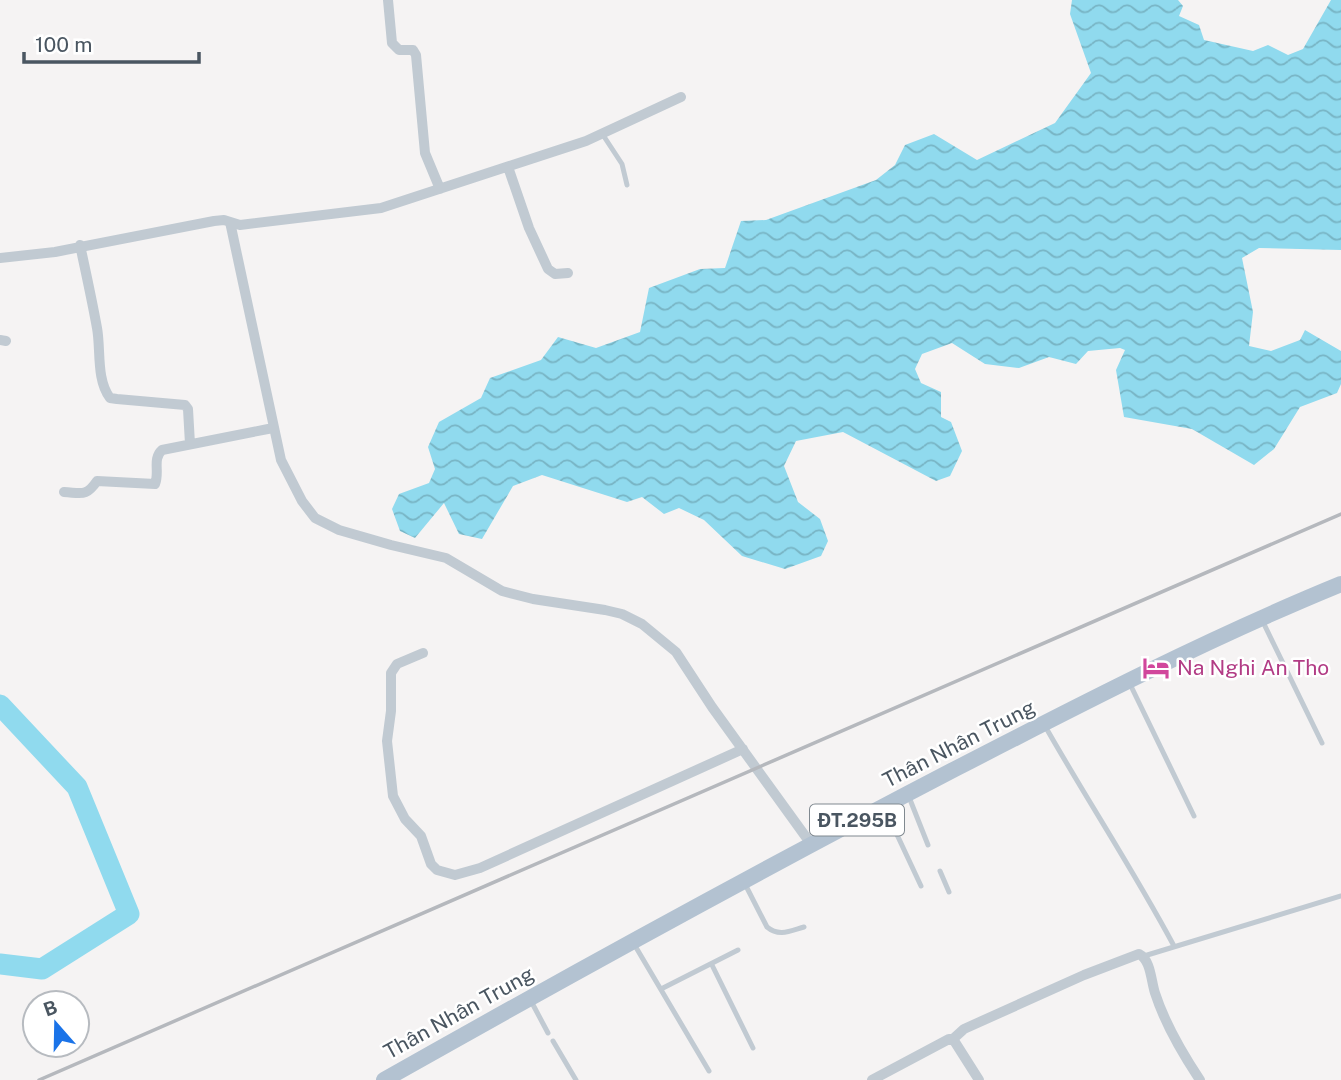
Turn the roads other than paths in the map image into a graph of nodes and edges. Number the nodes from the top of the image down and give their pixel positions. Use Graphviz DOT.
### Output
graph roads {
  1 [pos="388,0"];
  2 [pos="681,97"];
  3 [pos="603,135"];
  4 [pos="508,167"];
  5 [pos="626,186"];
  6 [pos="440,189"];
  7 [pos="230,222"];
  8 [pos="80,246"];
  9 [pos="0,258"];
  10 [pos="568,273"];
  11 [pos="273,428"];
  12 [pos="190,444"];
  13 [pos="64,492"];
  14 [pos="1341,584"];
  15 [pos="1261,618"];
  16 [pos="423,653"];
  17 [pos="1129,682"];
  18 [pos="1043,724"];
  19 [pos="1322,743"];
  20 [pos="744,749"];
  21 [pos="907,794"];
  22 [pos="884,806"];
  23 [pos="1194,816"];
  24 [pos="811,844"];
  25 [pos="928,845"];
  26 [pos="940,871"];
  27 [pos="743,881"];
  28 [pos="921,886"];
  29 [pos="949,892"];
  30 [pos="1341,896"];
  31 [pos="804,927"];
  32 [pos="632,942"];
  33 [pos="1174,946"];
  34 [pos="737,950"];
  35 [pos="1144,956"];
  36 [pos="712,965"];
  37 [pos="662,989"];
  38 [pos="530,998"];
  39 [pos="548,1032"];
  40 [pos="953,1039"];
  41 [pos="553,1041"];
  42 [pos="753,1048"];
  43 [pos="709,1071"];
  44 [pos="384,1080"];
  45 [pos="576,1080"];
  46 [pos="872,1080"];
  47 [pos="979,1080"];
  48 [pos="1200,1080"];
  1 -- 6 [label="street"];
  2 -- 3 [label="street"];
  3 -- 4 [label="street"];
  3 -- 5 [label="lane"];
  4 -- 6 [label="street"];
  4 -- 10 [label="street"];
  6 -- 7 [label="street"];
  7 -- 8 [label="street"];
  7 -- 11 [label="street"];
  8 -- 9 [label="street"];
  8 -- 12 [label="street"];
  11 -- 12 [label="street"];
  11 -- 20 [label="street"];
  12 -- 13 [label="street"];
  14 -- 15 [label="main road, Thân Nhân Trung / ĐT.295B"];
  15 -- 17 [label="main road, Thân Nhân Trung / ĐT.295B"];
  15 -- 19 [label="lane"];
  16 -- 20 [label="street"];
  17 -- 18 [label="main road, Thân Nhân Trung / ĐT.295B"];
  17 -- 23 [label="lane"];
  18 -- 21 [label="main road, Thân Nhân Trung / ĐT.295B"];
  18 -- 33 [label="lane"];
  20 -- 24 [label="street"];
  21 -- 22 [label="main road, Thân Nhân Trung / ĐT.295B"];
  21 -- 25 [label="lane"];
  22 -- 24 [label="main road, Thân Nhân Trung / ĐT.295B"];
  22 -- 28 [label="lane"];
  24 -- 27 [label="main road, Thân Nhân Trung / ĐT.295B"];
  26 -- 29 [label="lane"];
  27 -- 31 [label="lane"];
  27 -- 32 [label="main road, Thân Nhân Trung / ĐT.295B"];
  30 -- 33 [label="lane"];
  32 -- 37 [label="lane"];
  32 -- 38 [label="main road, Thân Nhân Trung / ĐT.295B"];
  33 -- 35 [label="lane"];
  34 -- 36 [label="lane"];
  35 -- 40 [label="street"];
  35 -- 48 [label="street"];
  36 -- 37 [label="lane"];
  36 -- 42 [label="lane"];
  37 -- 43 [label="lane"];
  38 -- 39 [label="lane"];
  38 -- 44 [label="main road, Thân Nhân Trung / ĐT.295B"];
  40 -- 46 [label="street"];
  40 -- 47 [label="street"];
  41 -- 45 [label="lane"];
}
